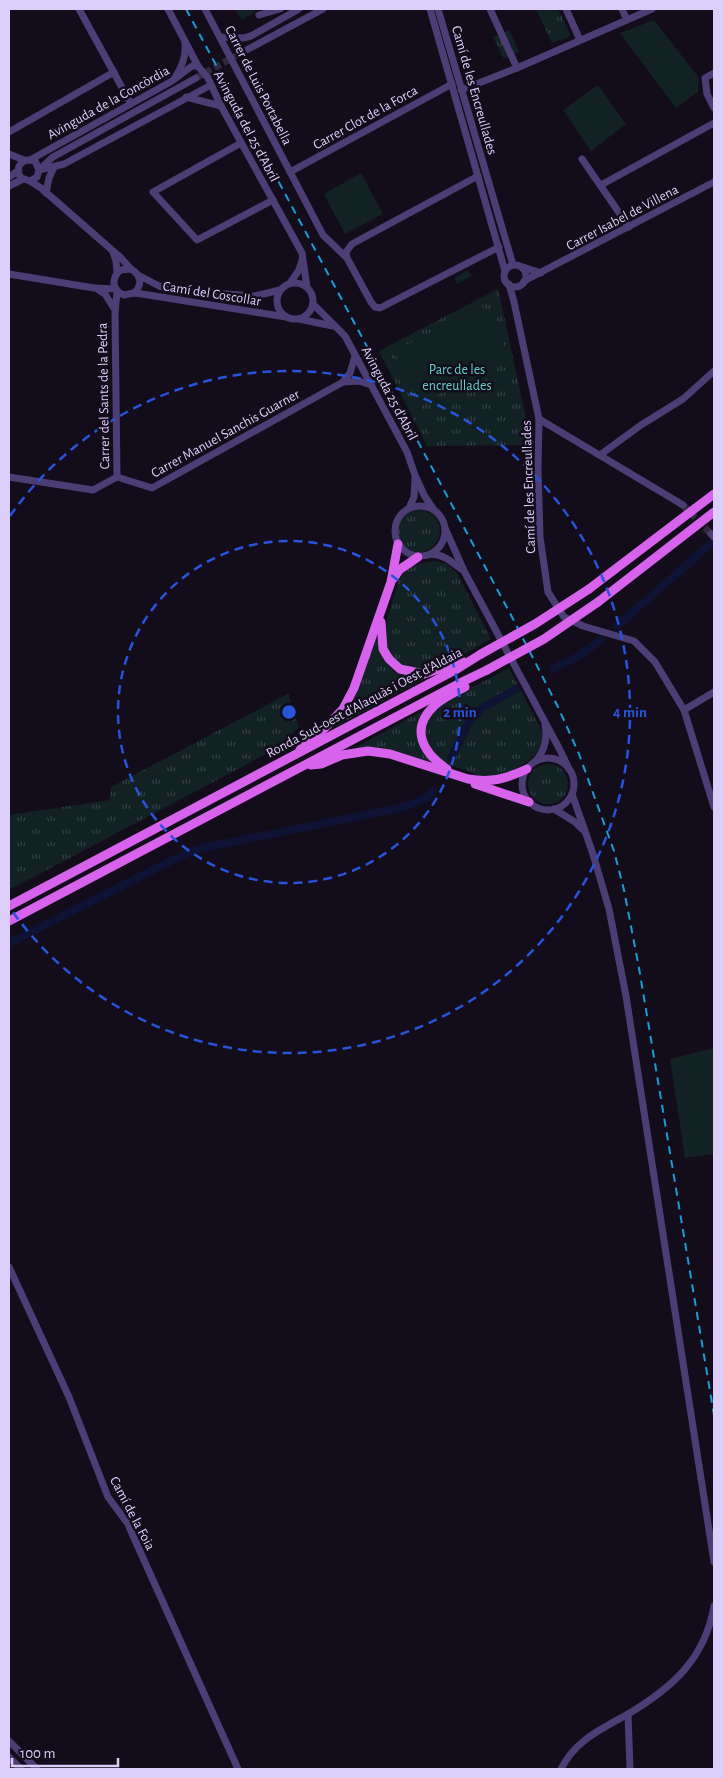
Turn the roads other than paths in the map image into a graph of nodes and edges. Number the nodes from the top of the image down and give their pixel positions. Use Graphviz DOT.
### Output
graph roads {
  1 [pos="79,9"];
  2 [pos="168,9"];
  3 [pos="205,9"];
  4 [pos="280,9"];
  5 [pos="299,9"];
  6 [pos="323,9"];
  7 [pos="430,9"];
  8 [pos="438,9"];
  9 [pos="490,9"];
  10 [pos="566,9"];
  11 [pos="622,9"];
  12 [pos="652,9"];
  13 [pos="259,15"];
  14 [pos="627,20"];
  15 [pos="220,37"];
  16 [pos="185,40"];
  17 [pos="580,40"];
  18 [pos="240,54"];
  19 [pos="198,66"];
  20 [pos="517,68"];
  21 [pos="114,72"];
  22 [pos="714,72"];
  23 [pos="196,78"];
  24 [pos="172,81"];
  25 [pos="452,84"];
  26 [pos="211,85"];
  27 [pos="461,90"];
  28 [pos="186,97"];
  29 [pos="131,104"];
  30 [pos="221,106"];
  31 [pos="714,108"];
  32 [pos="714,123"];
  33 [pos="9,132"];
  34 [pos="241,143"];
  35 [pos="9,156"];
  36 [pos="53,157"];
  37 [pos="582,158"];
  38 [pos="30,160"];
  39 [pos="54,167"];
  40 [pos="18,170"];
  41 [pos="39,172"];
  42 [pos="290,172"];
  43 [pos="9,176"];
  44 [pos="478,176"];
  45 [pos="27,180"];
  46 [pos="714,182"];
  47 [pos="601,185"];
  48 [pos="9,186"];
  49 [pos="46,193"];
  50 [pos="273,200"];
  51 [pos="629,227"];
  52 [pos="499,247"];
  53 [pos="113,251"];
  54 [pos="303,255"];
  55 [pos="347,258"];
  56 [pos="517,266"];
  57 [pos="131,269"];
  58 [pos="505,271"];
  59 [pos="541,273"];
  60 [pos="9,274"];
  61 [pos="138,274"];
  62 [pos="115,276"];
  63 [pos="290,283"];
  64 [pos="522,283"];
  65 [pos="509,284"];
  66 [pos="307,286"];
  67 [pos="95,288"];
  68 [pos="116,290"];
  69 [pos="280,290"];
  70 [pos="130,294"];
  71 [pos="514,302"];
  72 [pos="313,304"];
  73 [pos="115,312"];
  74 [pos="286,317"];
  75 [pos="299,318"];
  76 [pos="336,327"];
  77 [pos="355,355"];
  78 [pos="714,371"];
  79 [pos="343,382"];
  80 [pos="371,384"];
  81 [pos="539,419"];
  82 [pos="600,455"];
  83 [pos="415,475"];
  84 [pos="9,477"];
  85 [pos="117,477"];
  86 [pos="714,494"];
  87 [pos="684,505"];
  88 [pos="409,509"];
  89 [pos="434,510"];
  90 [pos="714,512"];
  91 [pos="445,528"];
  92 [pos="398,544"];
  93 [pos="431,554"];
  94 [pos="418,557"];
  95 [pos="464,571"];
  96 [pos="391,582"];
  97 [pos="381,614"];
  98 [pos="481,654"];
  99 [pos="487,670"];
  100 [pos="714,692"];
  101 [pos="684,710"];
  102 [pos="544,719"];
  103 [pos="296,754"];
  104 [pos="536,761"];
  105 [pos="303,766"];
  106 [pos="527,769"];
  107 [pos="569,769"];
  108 [pos="456,775"];
  109 [pos="468,780"];
  110 [pos="572,794"];
  111 [pos="529,802"];
  112 [pos="714,803"];
  113 [pos="554,809"];
  114 [pos="586,836"];
  115 [pos="9,906"];
  116 [pos="9,922"];
  117 [pos="9,1267"];
  118 [pos="714,1562"];
  119 [pos="714,1606"];
  120 [pos="628,1714"];
  121 [pos="9,1741"];
  122 [pos="9,1757"];
  123 [pos="21,1769"];
  124 [pos="37,1769"];
  125 [pos="238,1769"];
  126 [pos="561,1769"];
  127 [pos="630,1769"];
  1 -- 21 [label="street"];
  2 -- 16 [label="street, Avinguda del 25 d'Abril"];
  3 -- 15 [label="street, Carrer de Luis Portabella"];
  4 -- 13 [label="street"];
  5 -- 15 [label="street"];
  6 -- 18 [label="street"];
  7 -- 25 [label="street, Camí de les Encreullades"];
  8 -- 27 [label="street, Camí de les Encreullades"];
  9 -- 20 [label="street"];
  10 -- 17 [label="street"];
  11 -- 14 [label="street"];
  12 -- 14 [label="street"];
  14 -- 17 [label="street"];
  15 -- 42 [label="street, Carrer de Luis Portabella"];
  16 -- 19 [label="street, Avinguda del 25 d'Abril"];
  16 -- 24 [label="street"];
  17 -- 20 [label="street"];
  19 -- 24 [label="street, Avinguda de la Concòrdia"];
  19 -- 26 [label="street, Avinguda del 25 d'Abril"];
  20 -- 27 [label="street"];
  21 -- 29 [label="street"];
  21 -- 33 [label="street"];
  22 -- 31 [label="street"];
  23 -- 36 [label="street, Avinguda de la Concòrdia"];
  24 -- 29 [label="street, Avinguda de la Concòrdia"];
  25 -- 42 [label="street, Carrer Clot de la Forca"];
  25 -- 44 [label="street, Camí de les Encreullades"];
  26 -- 28 [label="street"];
  26 -- 30 [label="street, Avinguda del 25 d'Abril"];
  27 -- 56 [label="street, Camí de les Encreullades"];
  28 -- 30 [label="street"];
  28 -- 39 [label="street"];
  29 -- 38 [label="street, Avinguda de la Concòrdia"];
  30 -- 34 [label="street, Avinguda del 25 d'Abril"];
  32 -- 47 [label="street"];
  34 -- 50 [label="street, Avinguda del 25 d'Abril"];
  34 -- 50 [label="street"];
  35 -- 38 [label="street"];
  35 -- 40 [label="street"];
  36 -- 38 [label="street, Avinguda de la Concòrdia"];
  36 -- 41 [label="street, Avinguda de la Concòrdia"];
  37 -- 47 [label="street"];
  38 -- 40 [label="street"];
  38 -- 41 [label="street"];
  39 -- 41 [label="street"];
  39 -- 49 [label="street"];
  40 -- 43 [label="street"];
  40 -- 45 [label="street"];
  41 -- 45 [label="street"];
  41 -- 49 [label="street"];
  42 -- 55 [label="street, Carrer de Luis Portabella"];
  44 -- 52 [label="street, Camí de les Encreullades"];
  44 -- 55 [label="street"];
  45 -- 48 [label="street"];
  45 -- 49 [label="street"];
  46 -- 51 [label="street, Carrer Isabel de Villena"];
  47 -- 51 [label="street"];
  49 -- 53 [label="street"];
  50 -- 54 [label="street, Avinguda del 25 d'Abril"];
  51 -- 59 [label="street, Carrer Isabel de Villena"];
  52 -- 55 [label="street, Carrer de Luis Portabella"];
  52 -- 58 [label="street, Camí de les Encreullades"];
  53 -- 57 [label="street"];
  53 -- 62 [label="street"];
  54 -- 63 [label="street"];
  54 -- 66 [label="street, Avinguda del 25 d'Abril"];
  56 -- 58 [label="street"];
  56 -- 59 [label="street"];
  56 -- 64 [label="street"];
  57 -- 61 [label="street"];
  57 -- 62 [label="street"];
  58 -- 65 [label="street"];
  59 -- 64 [label="street, Carrer Isabel de Villena"];
  60 -- 67 [label="street"];
  61 -- 69 [label="street, Camí del Coscollar"];
  61 -- 70 [label="street"];
  62 -- 67 [label="street"];
  62 -- 68 [label="street"];
  63 -- 66 [label="street"];
  63 -- 69 [label="street"];
  64 -- 65 [label="street"];
  64 -- 71 [label="street"];
  65 -- 71 [label="street, Camí de les Encreullades"];
  66 -- 72 [label="street"];
  67 -- 68 [label="street"];
  67 -- 73 [label="street"];
  68 -- 70 [label="street"];
  68 -- 73 [label="street, Carrer del Sants de la Pedra"];
  69 -- 74 [label="street"];
  70 -- 73 [label="street, Carrer del Sants de la Pedra"];
  70 -- 74 [label="street, Camí del Coscollar"];
  71 -- 81 [label="street, Camí de les Encreullades"];
  72 -- 75 [label="street"];
  72 -- 76 [label="street, Avinguda 25 d'Abril"];
  73 -- 85 [label="street, Carrer del Sants de la Pedra"];
  74 -- 75 [label="street"];
  75 -- 76 [label="street"];
  76 -- 77 [label="street, Avinguda 25 d'Abril"];
  77 -- 79 [label="street"];
  77 -- 80 [label="street, Avinguda 25 d'Abril"];
  78 -- 82 [label="street"];
  79 -- 80 [label="street"];
  79 -- 85 [label="street, Carrer Manuel Sanchis Guarner"];
  80 -- 83 [label="street, Avinguda 25 d'Abril"];
  81 -- 82 [label="street"];
  81 -- 101 [label="street, Camí de les Encreullades"];
  82 -- 87 [label="street"];
  83 -- 88 [label="street, Avinguda 25 d'Abril"];
  83 -- 89 [label="street, Avinguda 25 d'Abril"];
  84 -- 85 [label="street"];
  86 -- 98 [label="main road, Ronda Sud-oest d'Alaquàs i Oest d'Aldaia, bridge"];
  88 -- 89 [label="street"];
  88 -- 92 [label="street"];
  89 -- 91 [label="street"];
  90 -- 99 [label="main road, Ronda Sud-oest d'Alaquàs i Oest d'Aldaia, bridge"];
  91 -- 93 [label="street"];
  91 -- 95 [label="street"];
  92 -- 94 [label="street"];
  92 -- 96 [label="main road"];
  93 -- 94 [label="street"];
  93 -- 95 [label="street"];
  94 -- 96 [label="main road"];
  95 -- 102 [label="street"];
  96 -- 97 [label="main road"];
  97 -- 98 [label="main road"];
  97 -- 103 [label="main road"];
  98 -- 103 [label="main road, Ronda Sud-oest d'Alaquàs i Oest d'Aldaia"];
  99 -- 105 [label="main road, Ronda Sud-oest d'Alaquàs i Oest d'Aldaia"];
  99 -- 108 [label="main road"];
  100 -- 101 [label="street"];
  101 -- 112 [label="street, Camí de les Encreullades"];
  102 -- 104 [label="street"];
  102 -- 107 [label="street"];
  103 -- 115 [label="main road, Ronda Sud-oest d'Alaquàs i Oest d'Aldaia"];
  104 -- 106 [label="street"];
  104 -- 107 [label="street"];
  105 -- 108 [label="main road"];
  105 -- 116 [label="main road, Ronda Sud-oest d'Alaquàs i Oest d'Aldaia"];
  106 -- 109 [label="main road"];
  106 -- 111 [label="street"];
  107 -- 110 [label="street"];
  108 -- 109 [label="main road"];
  109 -- 111 [label="main road"];
  110 -- 113 [label="street"];
  110 -- 114 [label="street"];
  111 -- 113 [label="street"];
  113 -- 114 [label="street"];
  114 -- 118 [label="street"];
  117 -- 125 [label="street, Camí de la Foia"];
  119 -- 120 [label="street"];
  120 -- 126 [label="street"];
  120 -- 127 [label="street"];
  121 -- 124 [label="street"];
  122 -- 123 [label="street"];
}
